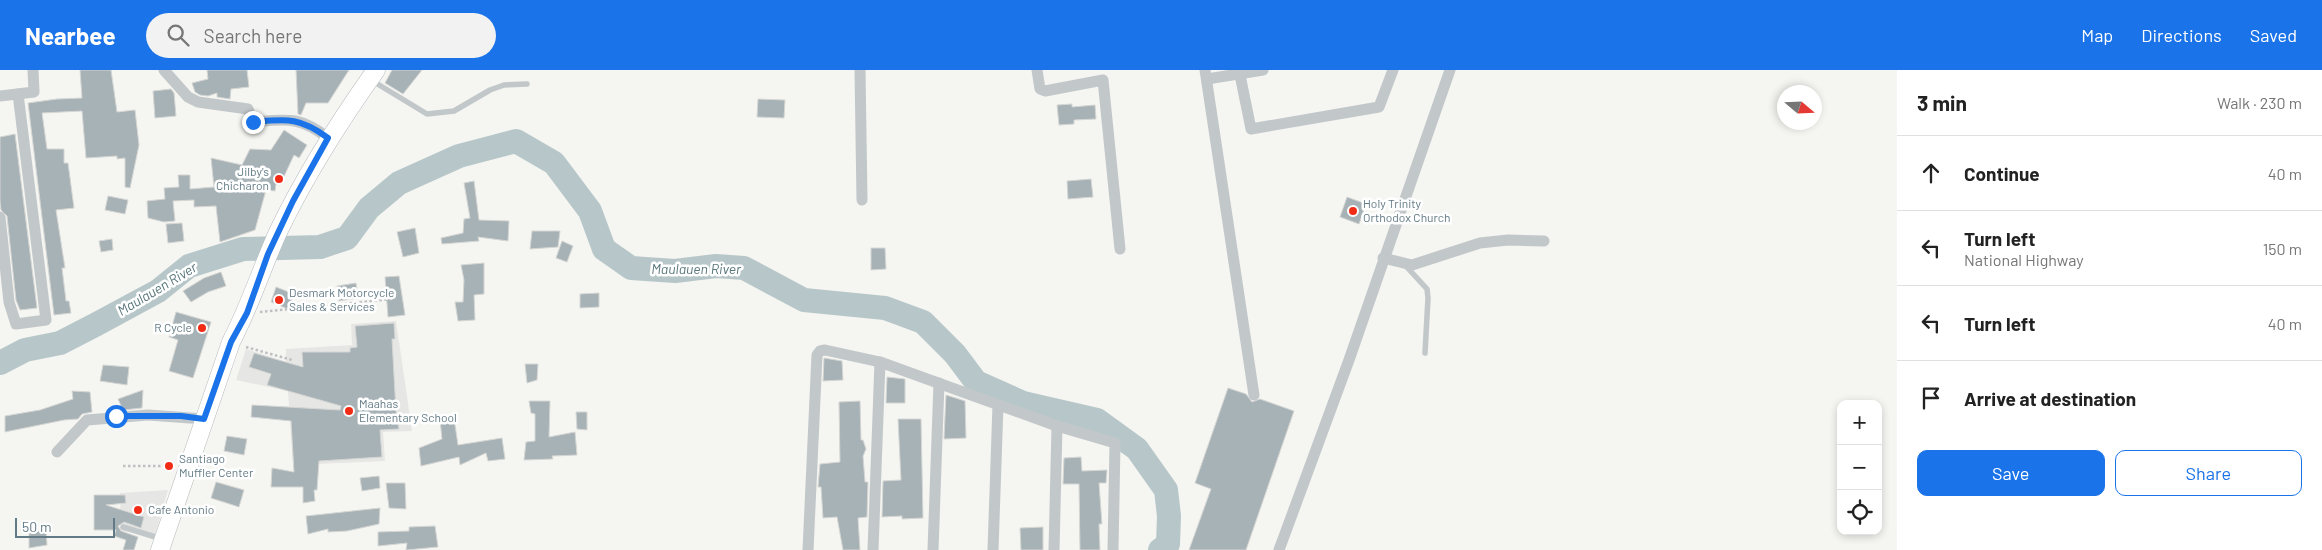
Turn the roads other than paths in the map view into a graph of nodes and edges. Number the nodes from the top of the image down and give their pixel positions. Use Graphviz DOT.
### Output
graph roads {
  1 [pos="33,70"];
  2 [pos="164,70"];
  3 [pos="860,70"];
  4 [pos="1037,70"];
  5 [pos="1263,70"];
  6 [pos="1393,70"];
  7 [pos="1450,70"];
  8 [pos="1240,72"];
  9 [pos="373,74"];
  10 [pos="1102,75"];
  11 [pos="1206,75"];
  12 [pos="527,84"];
  13 [pos="18,94"];
  14 [pos="0,96"];
  15 [pos="328,138"];
  16 [pos="862,200"];
  17 [pos="0,217"];
  18 [pos="1544,241"];
  19 [pos="1120,249"];
  20 [pos="1383,258"];
  21 [pos="1403,264"];
  22 [pos="1425,353"];
  23 [pos="880,362"];
  24 [pos="939,383"];
  25 [pos="1254,395"];
  26 [pos="998,405"];
  27 [pos="204,419"];
  28 [pos="1057,426"];
  29 [pos="57,452"];
  30 [pos="123,527"];
  31 [pos="163,545"];
  32 [pos="808,550"];
  33 [pos="873,550"];
  34 [pos="933,550"];
  35 [pos="993,550"];
  36 [pos="1054,550"];
  37 [pos="1113,550"];
  38 [pos="1279,550"];
  1 -- 13 [label="street"];
  2 -- 15 [label="street"];
  3 -- 16 [label="street"];
  4 -- 10 [label="street"];
  5 -- 8 [label="street"];
  6 -- 8 [label="street"];
  7 -- 20 [label="street"];
  8 -- 11 [label="street"];
  9 -- 12 [label="lane"];
  9 -- 15 [label="main road"];
  10 -- 19 [label="street"];
  11 -- 25 [label="street"];
  13 -- 14 [label="street"];
  13 -- 17 [label="street"];
  15 -- 27 [label="main road"];
  18 -- 21 [label="street"];
  20 -- 21 [label="street"];
  20 -- 38 [label="street"];
  21 -- 22 [label="lane"];
  23 -- 24 [label="street"];
  23 -- 32 [label="street"];
  23 -- 33 [label="street"];
  24 -- 26 [label="street"];
  24 -- 34 [label="street"];
  26 -- 28 [label="street"];
  26 -- 35 [label="street"];
  27 -- 29 [label="street"];
  27 -- 31 [label="main road"];
  28 -- 36 [label="street"];
  28 -- 37 [label="street"];
  30 -- 31 [label="lane"];
}
